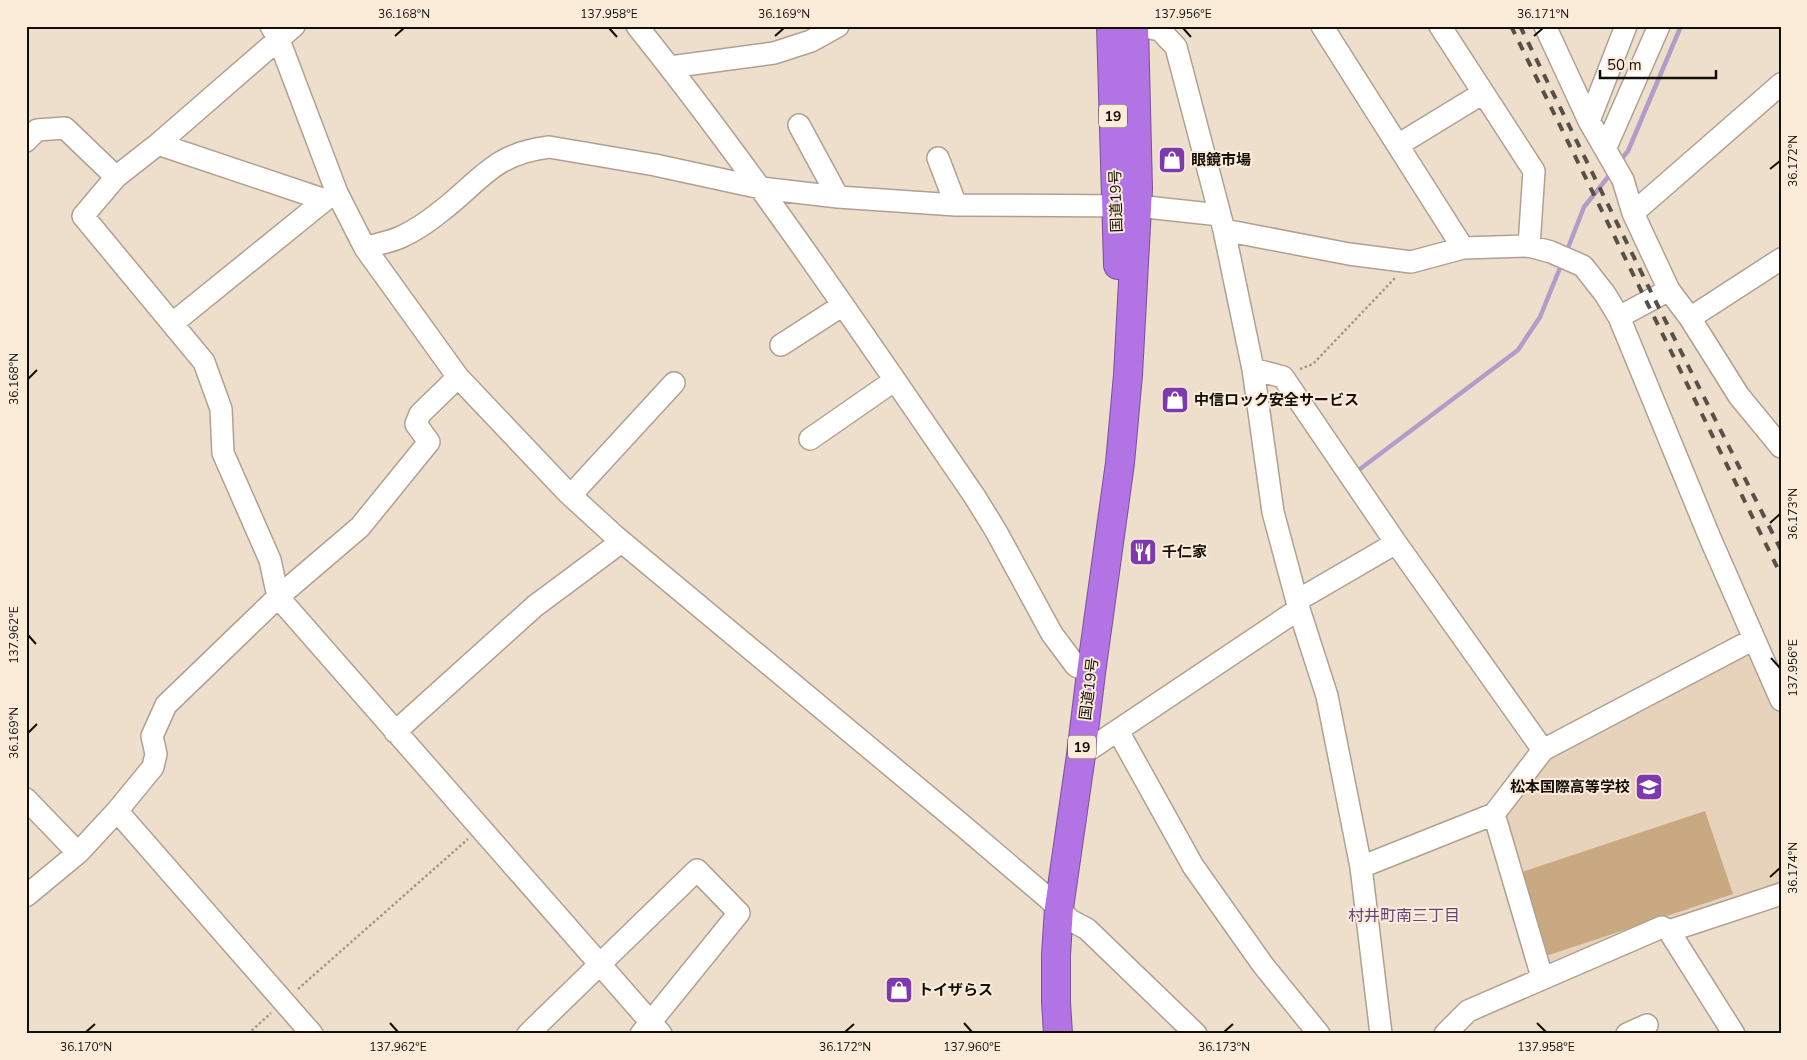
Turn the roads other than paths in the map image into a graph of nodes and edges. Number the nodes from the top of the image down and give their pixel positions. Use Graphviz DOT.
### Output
graph roads {
  1 [pos="637,26"];
  2 [pos="838,26"];
  3 [pos="1111,26"];
  4 [pos="1136,26"];
  5 [pos="1440,26"];
  6 [pos="1545,26"];
  7 [pos="1626,26"];
  8 [pos="1659,26"];
  9 [pos="1325,27"];
  10 [pos="282,31"];
  11 [pos="670,67"];
  12 [pos="1781,84"];
  13 [pos="1483,94"];
  14 [pos="1589,121"];
  15 [pos="799,124"];
  16 [pos="26,141"];
  17 [pos="158,144"];
  18 [pos="1398,145"];
  19 [pos="1606,147"];
  20 [pos="938,158"];
  21 [pos="116,177"];
  22 [pos="761,188"];
  23 [pos="331,197"];
  24 [pos="838,197"];
  25 [pos="956,205"];
  26 [pos="1127,206"];
  27 [pos="1633,213"];
  28 [pos="1222,222"];
  29 [pos="1529,246"];
  30 [pos="365,248"];
  31 [pos="1463,248"];
  32 [pos="1777,268"];
  33 [pos="1669,290"];
  34 [pos="843,305"];
  35 [pos="1620,317"];
  36 [pos="1690,318"];
  37 [pos="173,323"];
  38 [pos="781,345"];
  39 [pos="1253,369"];
  40 [pos="458,377"];
  41 [pos="895,380"];
  42 [pos="674,383"];
  43 [pos="810,439"];
  44 [pos="1781,447"];
  45 [pos="571,495"];
  46 [pos="621,542"];
  47 [pos="1396,543"];
  48 [pos="278,597"];
  49 [pos="1299,604"];
  50 [pos="1754,639"];
  51 [pos="1091,672"];
  52 [pos="1781,700"];
  53 [pos="1118,731"];
  54 [pos="395,732"];
  55 [pos="1543,750"];
  56 [pos="1082,755"];
  57 [pos="26,799"];
  58 [pos="117,811"];
  59 [pos="1494,814"];
  60 [pos="78,853"];
  61 [pos="1361,866"];
  62 [pos="1781,894"];
  63 [pos="26,896"];
  64 [pos="1059,908"];
  65 [pos="1669,931"];
  66 [pos="600,963"];
  67 [pos="1542,977"];
  68 [pos="1647,1025"];
  69 [pos="651,1030"];
  70 [pos="312,1034"];
  71 [pos="528,1034"];
  72 [pos="1058,1034"];
  73 [pos="1196,1034"];
  74 [pos="1319,1034"];
  75 [pos="1381,1034"];
  76 [pos="1445,1034"];
  77 [pos="1627,1034"];
  78 [pos="1734,1034"];
  1 -- 11 [label="street"];
  2 -- 11 [label="street"];
  3 -- 26 [label="highway, 国道19号 / 19"];
  4 -- 26 [label="highway, 国道19号 / 19"];
  4 -- 28 [label="street"];
  5 -- 13 [label="street"];
  6 -- 14 [label="street"];
  7 -- 14 [label="street"];
  8 -- 19 [label="street"];
  9 -- 18 [label="street"];
  10 -- 17 [label="street"];
  10 -- 23 [label="street"];
  11 -- 22 [label="street"];
  12 -- 27 [label="street"];
  13 -- 18 [label="street"];
  13 -- 29 [label="street"];
  14 -- 19 [label="street"];
  15 -- 24 [label="street"];
  16 -- 21 [label="street"];
  17 -- 21 [label="street"];
  17 -- 23 [label="street"];
  18 -- 31 [label="street"];
  19 -- 27 [label="street"];
  20 -- 25 [label="street"];
  21 -- 37 [label="street"];
  22 -- 24 [label="street"];
  22 -- 30 [label="street"];
  22 -- 34 [label="street"];
  23 -- 30 [label="street"];
  23 -- 37 [label="street"];
  24 -- 25 [label="street"];
  25 -- 26 [label="street"];
  26 -- 28 [label="street"];
  26 -- 51 [label="highway, 国道19号 / 19"];
  27 -- 33 [label="street"];
  28 -- 31 [label="street"];
  28 -- 39 [label="street"];
  29 -- 31 [label="street"];
  29 -- 35 [label="street"];
  30 -- 40 [label="street"];
  32 -- 36 [label="street"];
  33 -- 35 [label="street"];
  33 -- 36 [label="street"];
  34 -- 38 [label="street"];
  34 -- 41 [label="street"];
  35 -- 50 [label="street"];
  36 -- 44 [label="street"];
  37 -- 48 [label="street"];
  39 -- 47 [label="street"];
  39 -- 49 [label="street"];
  40 -- 45 [label="street"];
  40 -- 48 [label="street"];
  41 -- 43 [label="street"];
  41 -- 51 [label="street"];
  42 -- 45 [label="street"];
  45 -- 46 [label="street"];
  46 -- 54 [label="street"];
  46 -- 64 [label="street"];
  47 -- 49 [label="street"];
  47 -- 55 [label="street"];
  48 -- 54 [label="street"];
  48 -- 58 [label="street"];
  49 -- 53 [label="street"];
  49 -- 61 [label="street"];
  50 -- 52 [label="street"];
  50 -- 55 [label="street"];
  51 -- 56 [label="highway, 国道19号 / 19"];
  53 -- 56 [label="street"];
  53 -- 74 [label="street"];
  54 -- 66 [label="street"];
  55 -- 59 [label="street"];
  56 -- 64 [label="highway, 国道19号 / 19"];
  57 -- 60 [label="street"];
  58 -- 60 [label="street"];
  58 -- 70 [label="street"];
  59 -- 61 [label="street"];
  59 -- 67 [label="street"];
  60 -- 63 [label="street"];
  61 -- 75 [label="street"];
  62 -- 65 [label="street"];
  64 -- 72 [label="highway, 国道19号 / 19"];
  64 -- 73 [label="street"];
  65 -- 67 [label="street"];
  65 -- 78 [label="street"];
  66 -- 69 [label="street"];
  66 -- 69 [label="street"];
  66 -- 71 [label="street"];
  67 -- 76 [label="street"];
  68 -- 77 [label="street"];
}
